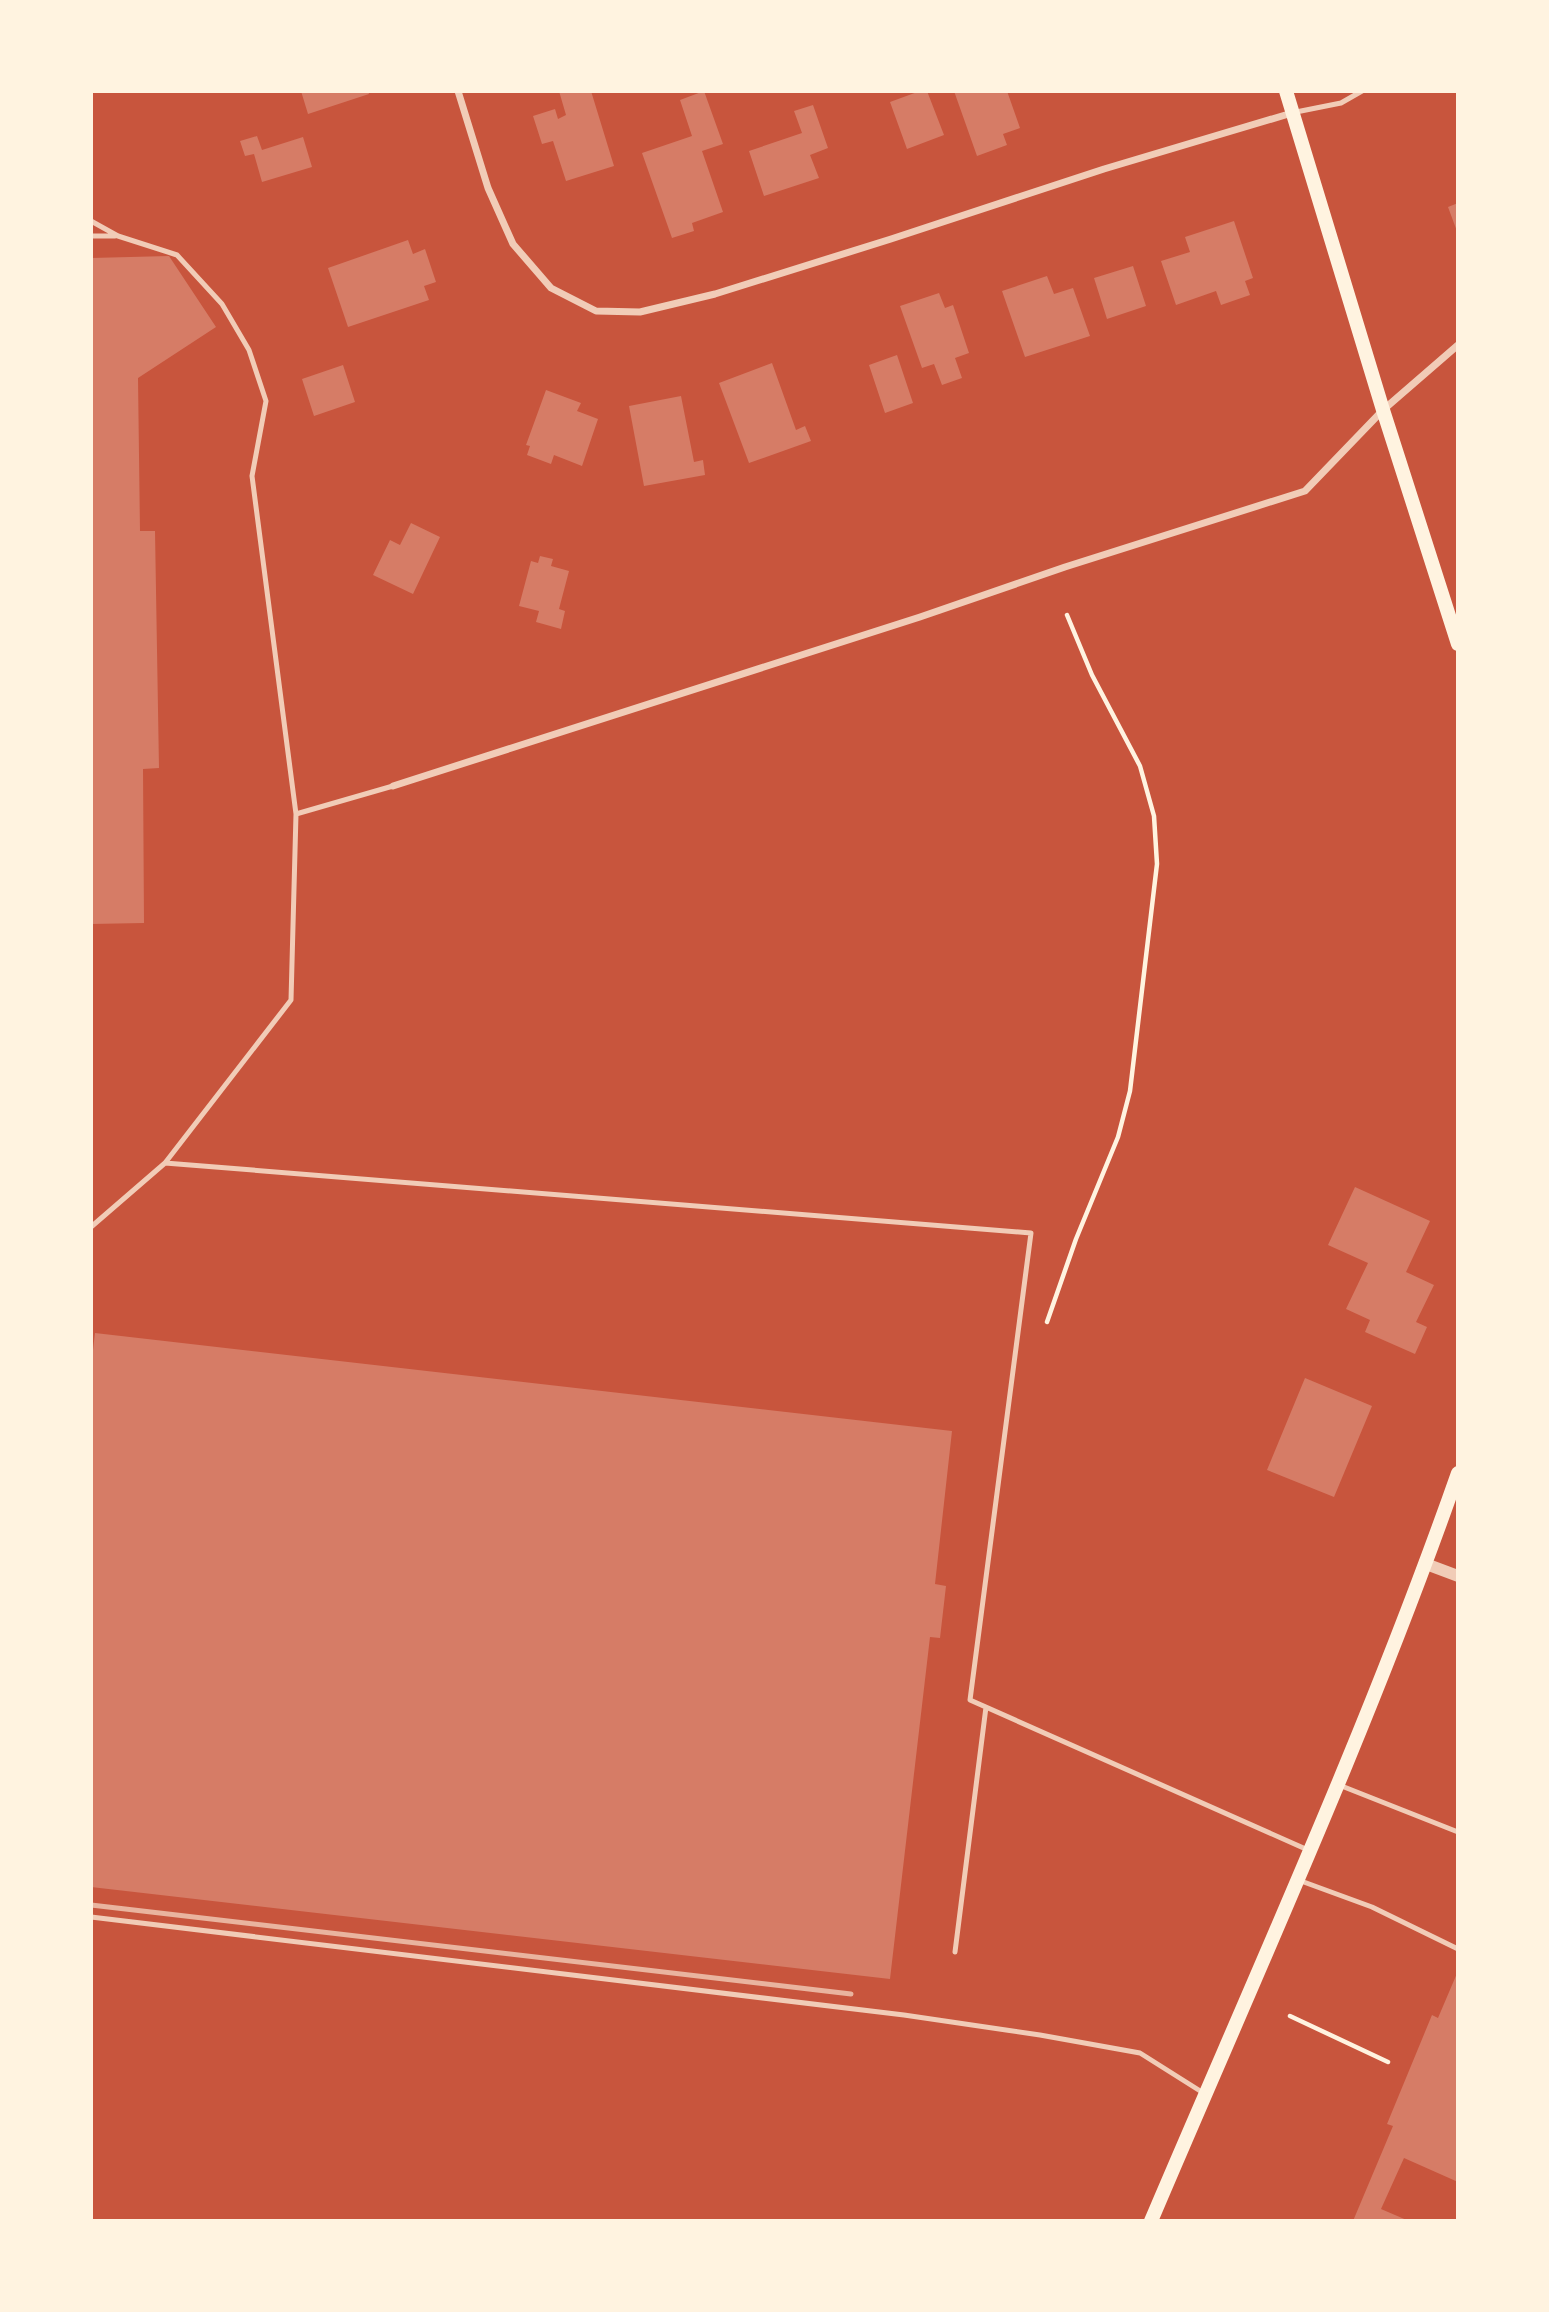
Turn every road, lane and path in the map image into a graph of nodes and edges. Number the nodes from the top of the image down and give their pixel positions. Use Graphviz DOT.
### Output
graph roads {
  1 [pos="458,91"];
  2 [pos="1286,91"];
  3 [pos="1362,91"];
  4 [pos="1292,113"];
  5 [pos="91,221"];
  6 [pos="91,236"];
  7 [pos="118,236"];
  8 [pos="1458,345"];
  9 [pos="1383,410"];
  10 [pos="1067,615"];
  11 [pos="1458,644"];
  12 [pos="393,786"];
  13 [pos="296,814"];
  14 [pos="165,1163"];
  15 [pos="91,1227"];
  16 [pos="1046,1324"];
  17 [pos="1458,1473"];
  18 [pos="1426,1564"];
  19 [pos="1458,1576"];
  20 [pos="986,1707"];
  21 [pos="1336,1784"];
  22 [pos="1458,1832"];
  23 [pos="1308,1850"];
  24 [pos="1296,1879"];
  25 [pos="91,1917"];
  26 [pos="1458,1949"];
  27 [pos="955,1952"];
  28 [pos="1290,2016"];
  29 [pos="1388,2062"];
  30 [pos="1205,2094"];
  31 [pos="1151,2221"];
  1 -- 4 [label="street"];
  2 -- 4 [label="main road"];
  3 -- 4 [label="lane"];
  4 -- 9 [label="main road"];
  5 -- 7 [label="lane"];
  6 -- 7 [label="lane"];
  7 -- 13 [label="lane"];
  8 -- 9 [label="street"];
  9 -- 11 [label="main road"];
  9 -- 12 [label="street"];
  10 -- 16 [label="path"];
  12 -- 13 [label="lane"];
  13 -- 14 [label="lane"];
  14 -- 15 [label="lane"];
  14 -- 20 [label="lane"];
  17 -- 18 [label="main road"];
  18 -- 19 [label="street"];
  18 -- 21 [label="main road"];
  20 -- 23 [label="lane"];
  20 -- 27 [label="lane"];
  21 -- 22 [label="lane"];
  21 -- 23 [label="main road"];
  23 -- 24 [label="main road"];
  24 -- 26 [label="lane"];
  24 -- 30 [label="main road"];
  25 -- 30 [label="lane"];
  28 -- 29 [label="path"];
  30 -- 31 [label="main road"];
}
